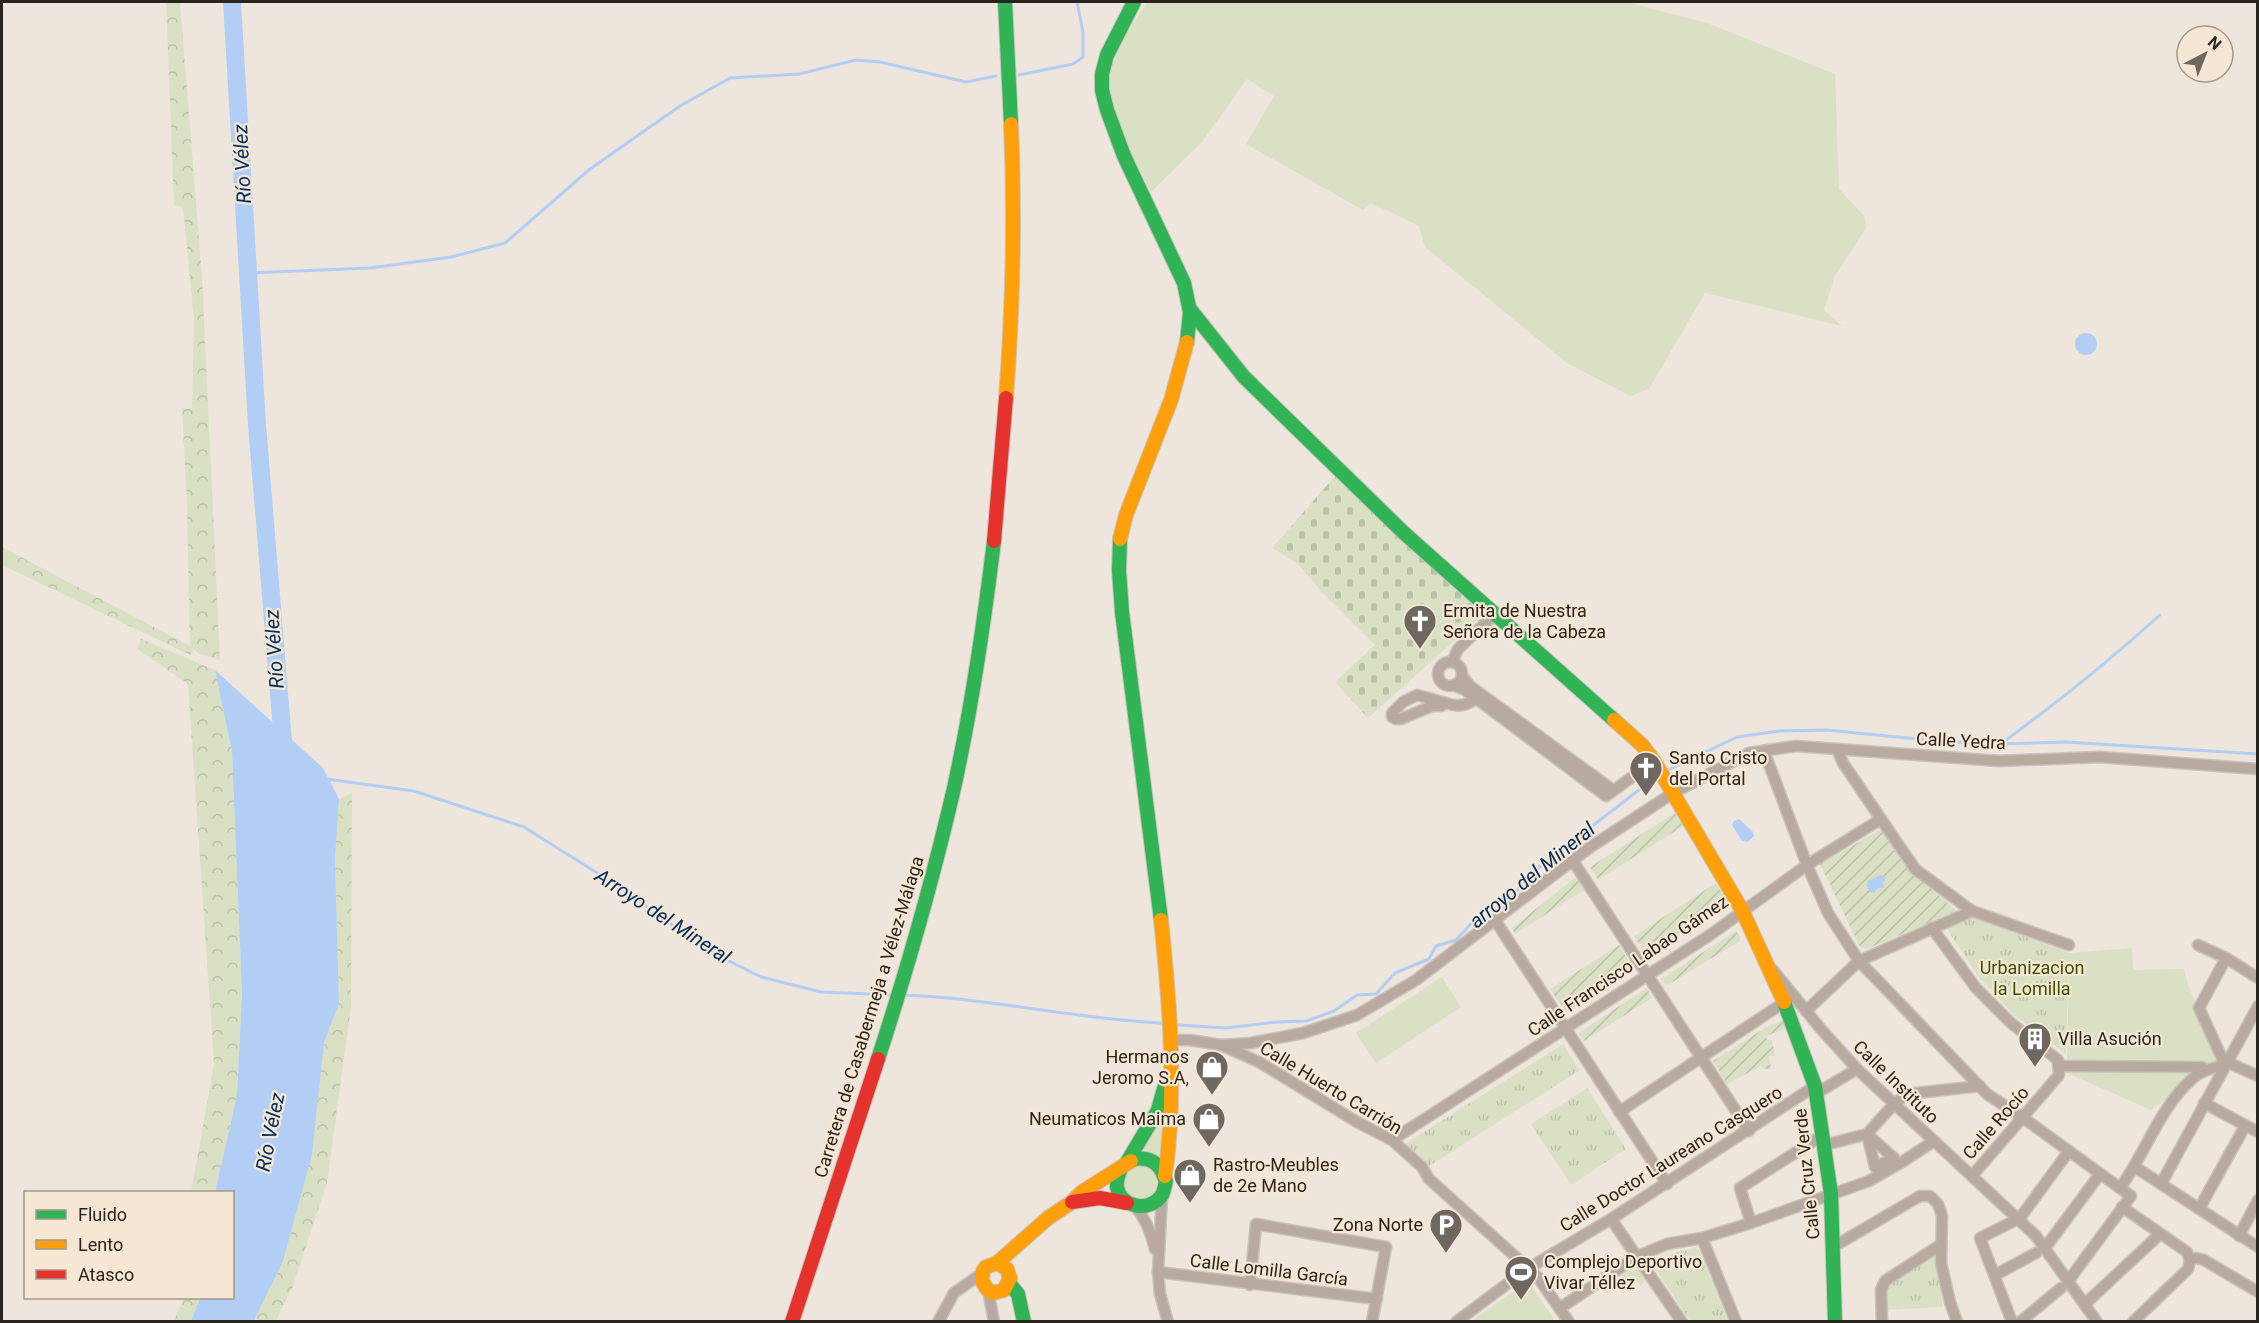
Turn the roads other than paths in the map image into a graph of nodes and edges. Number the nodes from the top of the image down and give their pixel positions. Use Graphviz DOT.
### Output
graph roads {
  1 [pos="1005,2"];
  2 [pos="1134,2"];
  3 [pos="1190,309"];
  4 [pos="1495,614"];
  5 [pos="1452,662"];
  6 [pos="1462,676"];
  7 [pos="1453,686"];
  8 [pos="1475,699"];
  9 [pos="1446,703"];
  10 [pos="1837,749"];
  11 [pos="1764,751"];
  12 [pos="1654,761"];
  13 [pos="2258,769"];
  14 [pos="1609,793"];
  15 [pos="1673,793"];
  16 [pos="1881,819"];
  17 [pos="1573,861"];
  18 [pos="1806,865"];
  19 [pos="1742,910"];
  20 [pos="1972,910"];
  21 [pos="1495,920"];
  22 [pos="1932,928"];
  23 [pos="2069,945"];
  24 [pos="2198,945"];
  25 [pos="2226,958"];
  26 [pos="1859,961"];
  27 [pos="1649,974"];
  28 [pos="2258,978"];
  29 [pos="2258,1006"];
  30 [pos="1795,1007"];
  31 [pos="1565,1029"];
  32 [pos="1269,1039"];
  33 [pos="1173,1040"];
  34 [pos="1221,1045"];
  35 [pos="1172,1055"];
  36 [pos="1702,1057"];
  37 [pos="1259,1062"];
  38 [pos="2058,1063"];
  39 [pos="2227,1063"];
  40 [pos="2202,1067"];
  41 [pos="1857,1069"];
  42 [pos="2258,1076"];
  43 [pos="1980,1086"];
  44 [pos="1816,1090"];
  45 [pos="2204,1103"];
  46 [pos="1894,1104"];
  47 [pos="1619,1112"];
  48 [pos="2022,1117"];
  49 [pos="2245,1126"];
  50 [pos="1749,1131"];
  51 [pos="2258,1132"];
  52 [pos="1392,1140"];
  53 [pos="1824,1140"];
  54 [pos="1934,1141"];
  55 [pos="2069,1151"];
  56 [pos="1124,1165"];
  57 [pos="2135,1167"];
  58 [pos="2100,1174"];
  59 [pos="1165,1176"];
  60 [pos="1972,1176"];
  61 [pos="1666,1184"];
  62 [pos="2161,1184"];
  63 [pos="2121,1188"];
  64 [pos="1831,1194"];
  65 [pos="1162,1195"];
  66 [pos="2258,1200"];
  67 [pos="1072,1202"];
  68 [pos="1131,1205"];
  69 [pos="2122,1207"];
  70 [pos="2199,1209"];
  71 [pos="2019,1218"];
  72 [pos="1611,1219"];
  73 [pos="1751,1223"];
  74 [pos="2160,1233"];
  75 [pos="2239,1236"];
  76 [pos="1702,1238"];
  77 [pos="1940,1245"];
  78 [pos="1833,1247"];
  79 [pos="2258,1247"];
  80 [pos="2040,1250"];
  81 [pos="1638,1256"];
  82 [pos="2189,1256"];
  83 [pos="1158,1268"];
  84 [pos="1527,1269"];
  85 [pos="1005,1272"];
  86 [pos="1995,1275"];
  87 [pos="2065,1284"];
  88 [pos="1250,1285"];
  89 [pos="988,1286"];
  90 [pos="2258,1292"];
  91 [pos="1377,1299"];
  92 [pos="2085,1304"];
  93 [pos="1560,1308"];
  94 [pos="2093,1320"];
  95 [pos="792,1322"];
  96 [pos="938,1322"];
  97 [pos="994,1322"];
  98 [pos="1023,1322"];
  99 [pos="1168,1322"];
  100 [pos="1372,1322"];
  101 [pos="1456,1322"];
  102 [pos="1569,1322"];
  103 [pos="1682,1322"];
  104 [pos="1736,1322"];
  105 [pos="1835,1322"];
  106 [pos="1882,1322"];
  107 [pos="1957,1322"];
  108 [pos="2012,1322"];
  109 [pos="2020,1322"];
  110 [pos="2133,1322"];
  1 -- 95 [label="street, Carretera de Casabermeja a Vélez-Málaga"];
  2 -- 3 [label="street"];
  3 -- 4 [label="street, Calle Cruz Verde"];
  3 -- 33 [label="street"];
  4 -- 5 [label="street"];
  4 -- 12 [label="street, Calle Cruz Verde"];
  5 -- 6 [label="street"];
  5 -- 7 [label="street"];
  6 -- 7 [label="street"];
  6 -- 14 [label="street"];
  7 -- 8 [label="street"];
  8 -- 9 [label="street"];
  8 -- 14 [label="street"];
  10 -- 11 [label="street, Calle Yedra"];
  10 -- 13 [label="street, Calle Yedra"];
  10 -- 16 [label="street"];
  11 -- 15 [label="street, Calle Yedra"];
  11 -- 18 [label="street"];
  12 -- 14 [label="street"];
  12 -- 15 [label="street, Calle Cruz Verde"];
  15 -- 17 [label="street, Calle Yedra"];
  15 -- 19 [label="street, Calle Cruz Verde"];
  16 -- 18 [label="street, Calle Francisco Labao Gámez"];
  16 -- 20 [label="street"];
  17 -- 21 [label="street, Calle Yedra"];
  17 -- 27 [label="street"];
  18 -- 19 [label="street, Calle Francisco Labao Gámez"];
  18 -- 26 [label="street"];
  19 -- 27 [label="street, Calle Francisco Labao Gámez"];
  19 -- 30 [label="street, Calle Cruz Verde"];
  20 -- 22 [label="street"];
  20 -- 23 [label="street"];
  21 -- 31 [label="street"];
  21 -- 32 [label="street, Calle Yedra"];
  22 -- 26 [label="street"];
  22 -- 38 [label="street"];
  24 -- 25 [label="street"];
  25 -- 28 [label="street"];
  25 -- 39 [label="street"];
  26 -- 30 [label="street"];
  26 -- 43 [label="street"];
  27 -- 31 [label="street, Calle Francisco Labao Gámez"];
  27 -- 36 [label="street"];
  29 -- 39 [label="street"];
  30 -- 36 [label="street"];
  30 -- 41 [label="street, Calle Instituto"];
  30 -- 44 [label="street, Calle Cruz Verde"];
  31 -- 47 [label="street"];
  31 -- 52 [label="street, Calle Francisco Labao Gámez"];
  32 -- 34 [label="street, Calle Yedra"];
  32 -- 37 [label="street"];
  33 -- 34 [label="street"];
  33 -- 35 [label="street"];
  34 -- 37 [label="street, Calle Huerto Carrión"];
  35 -- 56 [label="street"];
  35 -- 59 [label="street"];
  36 -- 47 [label="street"];
  36 -- 50 [label="street"];
  37 -- 52 [label="street, Calle Huerto Carrión"];
  38 -- 40 [label="street"];
  38 -- 48 [label="street, Calle Rocío"];
  39 -- 42 [label="street"];
  39 -- 45 [label="street"];
  39 -- 57 [label="street"];
  41 -- 44 [label="street, Calle Doctor Laureano Casquero"];
  41 -- 46 [label="street, Calle Instituto"];
  43 -- 46 [label="street"];
  43 -- 48 [label="street"];
  44 -- 50 [label="street, Calle Doctor Laureano Casquero"];
  44 -- 53 [label="street, Calle Cruz Verde"];
  45 -- 49 [label="street"];
  45 -- 62 [label="street"];
  46 -- 53 [label="street"];
  46 -- 54 [label="street, Calle Instituto"];
  47 -- 61 [label="street"];
  48 -- 55 [label="street"];
  48 -- 60 [label="street, Calle Rocío"];
  49 -- 51 [label="street"];
  49 -- 70 [label="street"];
  50 -- 61 [label="street, Calle Doctor Laureano Casquero"];
  52 -- 84 [label="street, Calle Huerto Carrión"];
  53 -- 64 [label="street, Calle Cruz Verde"];
  53 -- 73 [label="street"];
  54 -- 60 [label="street, Calle Instituto"];
  54 -- 64 [label="street"];
  55 -- 58 [label="street"];
  55 -- 71 [label="street"];
  56 -- 59 [label="street"];
  56 -- 67 [label="street"];
  56 -- 68 [label="street"];
  57 -- 62 [label="street"];
  57 -- 63 [label="street"];
  58 -- 63 [label="street"];
  58 -- 80 [label="street"];
  59 -- 65 [label="street"];
  60 -- 71 [label="street, Calle Instituto"];
  61 -- 72 [label="street, Calle Doctor Laureano Casquero"];
  62 -- 70 [label="street"];
  63 -- 69 [label="street"];
  64 -- 73 [label="street"];
  64 -- 78 [label="street, Calle Cruz Verde"];
  65 -- 68 [label="street"];
  65 -- 83 [label="street"];
  66 -- 75 [label="street"];
  67 -- 68 [label="street"];
  67 -- 85 [label="street"];
  68 -- 83 [label="street"];
  69 -- 74 [label="street"];
  69 -- 87 [label="street"];
  70 -- 75 [label="street"];
  71 -- 80 [label="street, Calle Instituto"];
  71 -- 86 [label="street"];
  72 -- 81 [label="street"];
  72 -- 84 [label="street, Calle Doctor Laureano Casquero"];
  73 -- 76 [label="street"];
  74 -- 82 [label="street"];
  74 -- 92 [label="street"];
  75 -- 79 [label="street"];
  76 -- 81 [label="street"];
  76 -- 104 [label="street"];
  77 -- 78 [label="street"];
  77 -- 106 [label="street"];
  77 -- 107 [label="street"];
  78 -- 105 [label="street, Calle Cruz Verde"];
  80 -- 86 [label="street"];
  80 -- 87 [label="street, Calle Instituto"];
  81 -- 93 [label="street"];
  81 -- 103 [label="street"];
  82 -- 90 [label="street"];
  82 -- 110 [label="street"];
  83 -- 88 [label="street, Calle Lomilla García"];
  83 -- 99 [label="street"];
  84 -- 93 [label="street, Calle Huerto Carrión"];
  84 -- 101 [label="street, Calle Doctor Laureano Casquero"];
  85 -- 89 [label="street"];
  85 -- 89 [label="street"];
  85 -- 98 [label="street"];
  86 -- 108 [label="street"];
  87 -- 92 [label="street, Calle Instituto"];
  87 -- 109 [label="street"];
  88 -- 91 [label="street, Calle Lomilla García"];
  88 -- 91 [label="street"];
  89 -- 96 [label="street"];
  89 -- 97 [label="street"];
  89 -- 98 [label="street"];
  91 -- 100 [label="street"];
  92 -- 94 [label="street, Calle Instituto"];
  93 -- 102 [label="street, Calle Huerto Carrión"];
}
